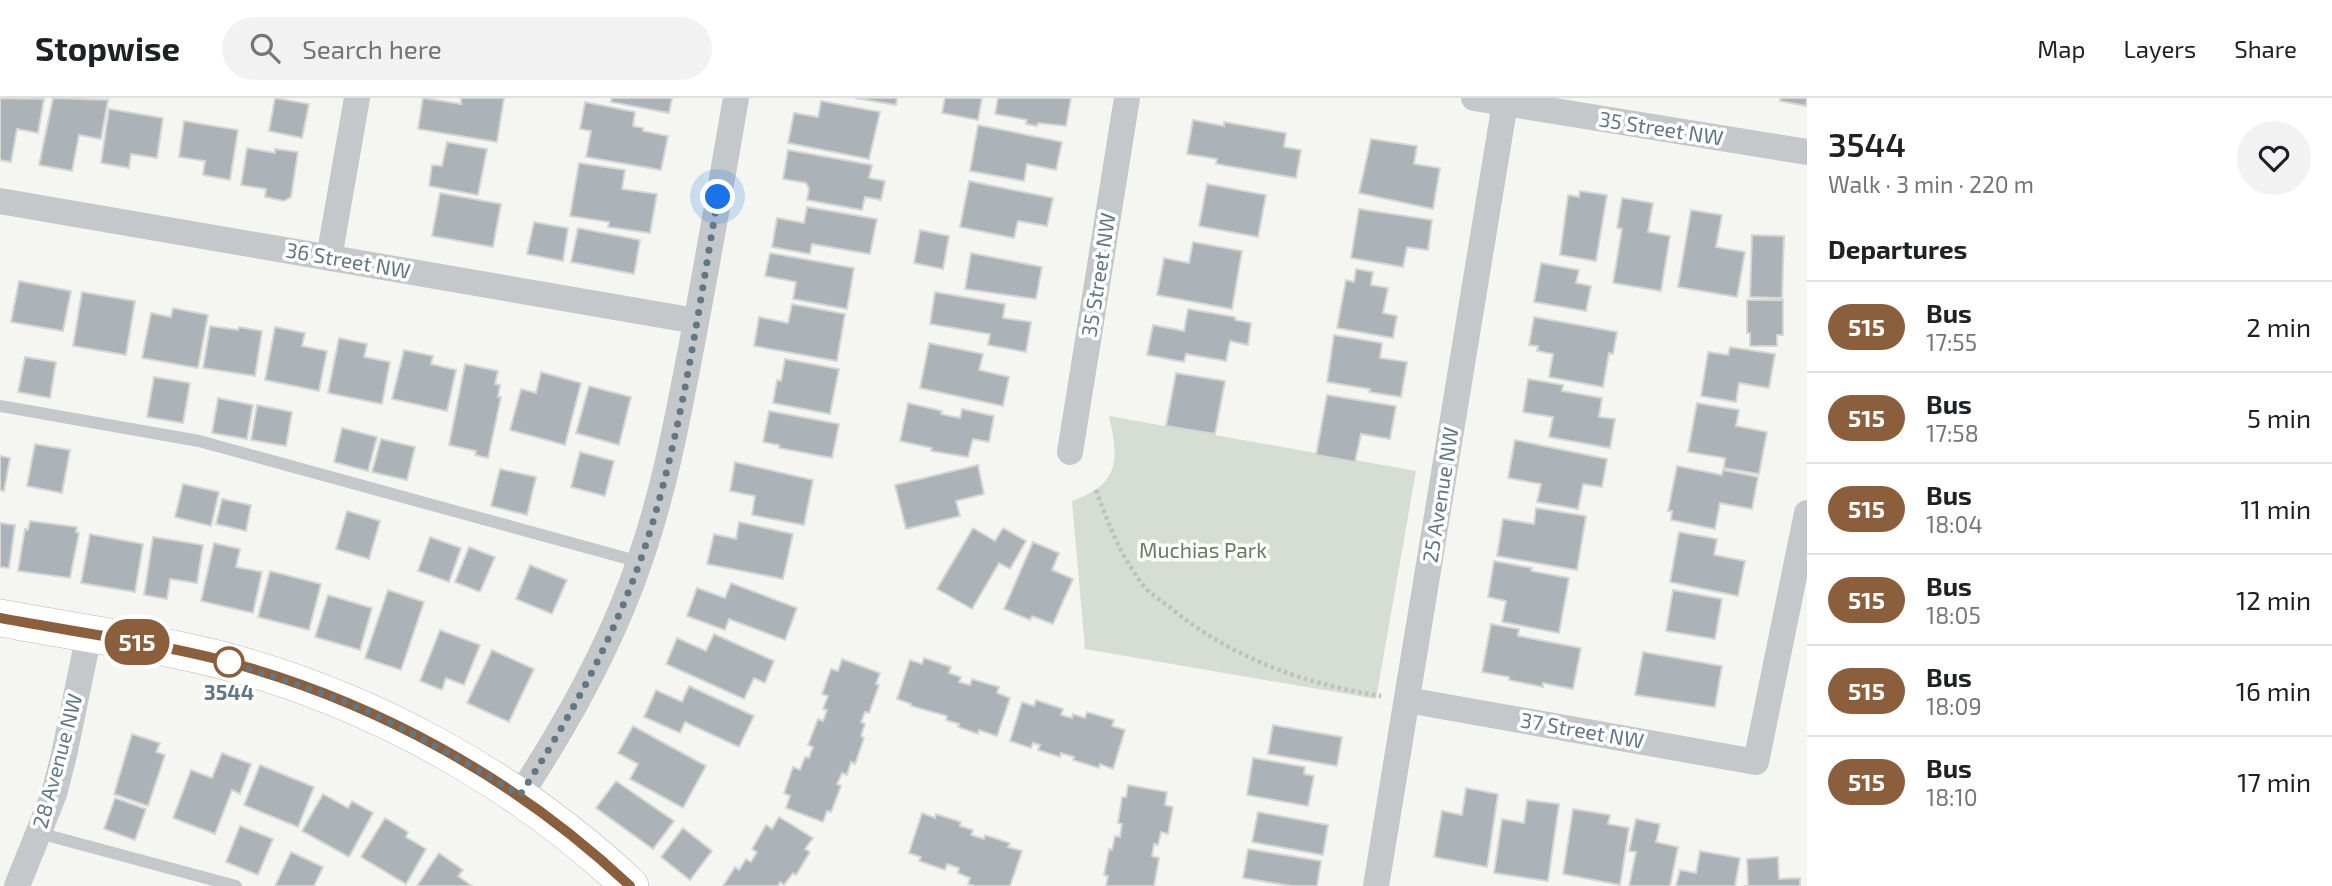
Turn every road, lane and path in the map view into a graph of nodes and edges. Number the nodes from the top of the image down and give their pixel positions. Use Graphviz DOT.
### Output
graph roads {
  1 [pos="357,98"];
  2 [pos="736,98"];
  3 [pos="1127,98"];
  4 [pos="1474,98"];
  5 [pos="1505,103"];
  6 [pos="1807,152"];
  7 [pos="0,201"];
  8 [pos="329,258"];
  9 [pos="696,321"];
  10 [pos="0,406"];
  11 [pos="1070,452"];
  12 [pos="1096,490"];
  13 [pos="1807,513"];
  14 [pos="640,562"];
  15 [pos="0,618"];
  16 [pos="89,634"];
  17 [pos="1407,700"];
  18 [pos="520,795"];
  19 [pos="39,833"];
  20 [pos="17,886"];
  21 [pos="236,886"];
  22 [pos="630,886"];
  23 [pos="1376,886"];
  1 -- 8 [label="street"];
  2 -- 9 [label="street"];
  3 -- 11 [label="street, 35 Street NW"];
  4 -- 5 [label="street, 35 Street NW"];
  5 -- 6 [label="street, 35 Street NW"];
  5 -- 17 [label="street, 25 Avenue NW"];
  7 -- 8 [label="street, 36 Street NW"];
  8 -- 9 [label="street, 36 Street NW"];
  9 -- 14 [label="street"];
  10 -- 14 [label="lane"];
  12 -- 17 [label="path"];
  13 -- 17 [label="street, 37 Street NW"];
  14 -- 18 [label="street"];
  15 -- 16 [label="street"];
  16 -- 18 [label="street"];
  16 -- 19 [label="street, 28 Avenue NW"];
  17 -- 23 [label="street, 25 Avenue NW"];
  18 -- 22 [label="street"];
  19 -- 20 [label="street, 28 Avenue NW"];
  19 -- 21 [label="lane"];
}
